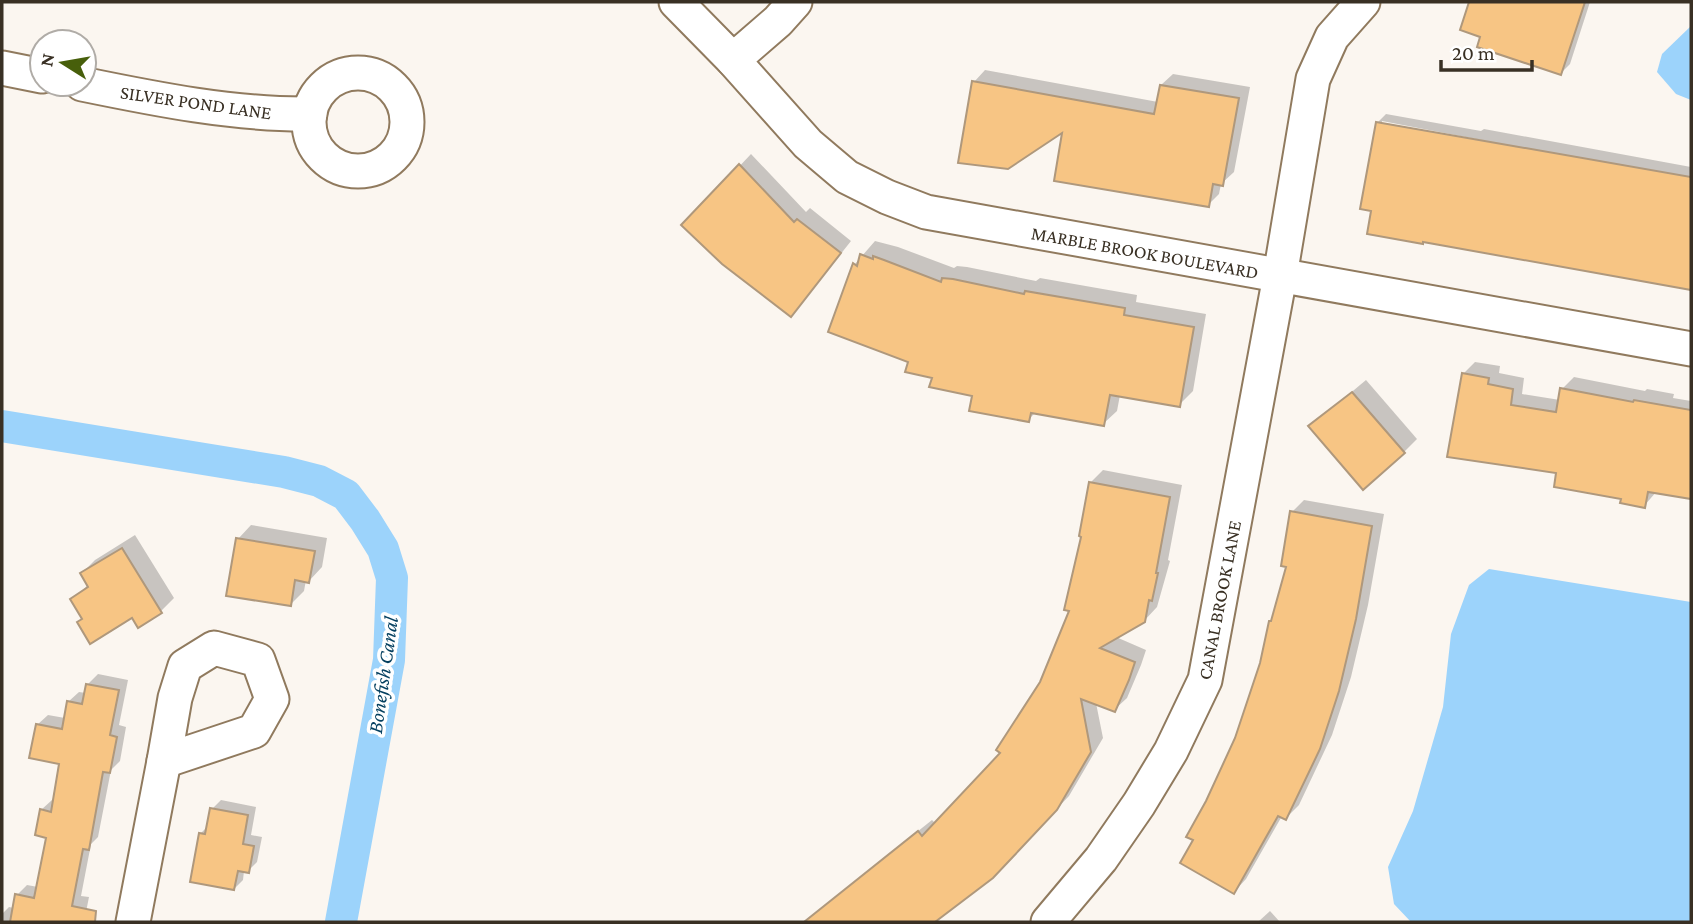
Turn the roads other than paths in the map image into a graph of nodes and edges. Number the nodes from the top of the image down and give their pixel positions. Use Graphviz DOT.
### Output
graph roads {
  1 [pos="676,2"];
  2 [pos="795,2"];
  3 [pos="1363,2"];
  4 [pos="733,60"];
  5 [pos="2,68"];
  6 [pos="28,73"];
  7 [pos="98,87"];
  8 [pos="310,114"];
  9 [pos="1280,276"];
  10 [pos="1691,349"];
  11 [pos="164,761"];
  12 [pos="1059,918"];
  13 [pos="133,922"];
  1 -- 4 [label="street, MARBLE BROOK BOULEVARD"];
  2 -- 4 [label="street"];
  3 -- 9 [label="street, CANAL BROOK LANE"];
  4 -- 9 [label="street, MARBLE BROOK BOULEVARD"];
  5 -- 6 [label="street"];
  7 -- 8 [label="street, SILVER POND LANE"];
  9 -- 10 [label="street, MARBLE BROOK BOULEVARD"];
  9 -- 12 [label="street, CANAL BROOK LANE"];
  11 -- 13 [label="street"];
}
